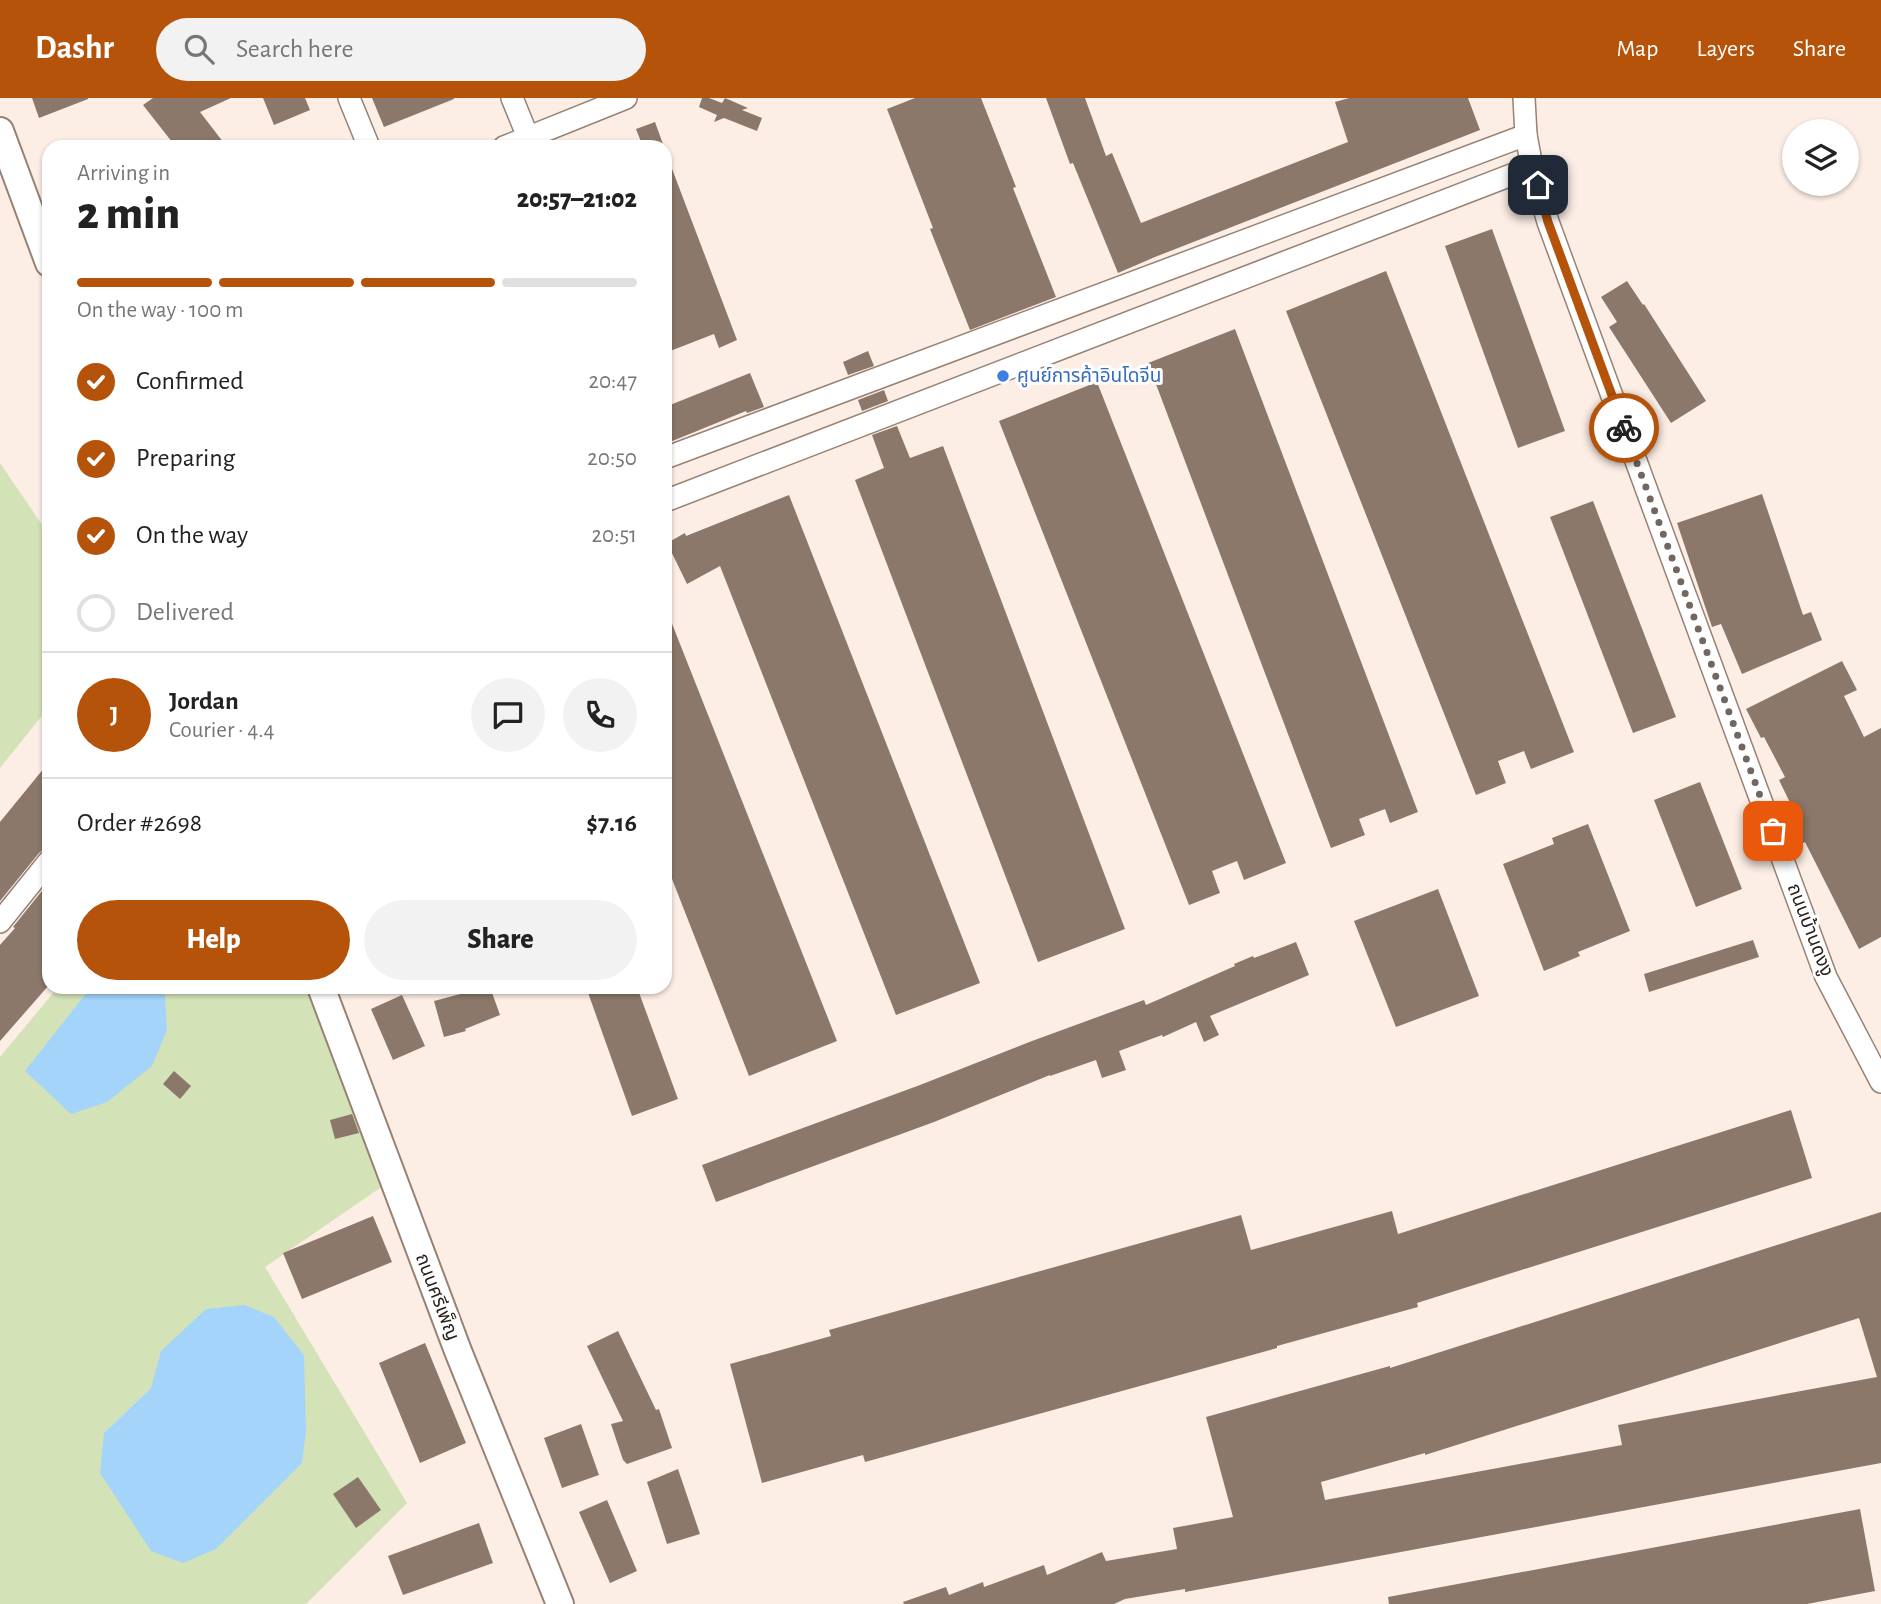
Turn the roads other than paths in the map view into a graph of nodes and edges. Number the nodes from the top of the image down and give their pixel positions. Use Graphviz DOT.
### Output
graph roads {
  1 [pos="349,98"];
  2 [pos="512,98"];
  3 [pos="626,98"];
  4 [pos="1524,98"];
  5 [pos="0,131"];
  6 [pos="1526,135"];
  7 [pos="528,137"];
  8 [pos="366,140"];
  9 [pos="521,140"];
  10 [pos="1532,167"];
  11 [pos="42,244"];
  12 [pos="672,455"];
  13 [pos="672,498"];
  14 [pos="42,870"];
  15 [pos="0,922"];
  16 [pos="324,994"];
  17 [pos="1881,1082"];
  18 [pos="561,1604"];
  1 -- 8 [label="street"];
  2 -- 7 [label="street"];
  3 -- 7 [label="street"];
  4 -- 6 [label="street, ถนนบ้านดงงู"];
  5 -- 11 [label="main road"];
  6 -- 10 [label="street, ถนนบ้านดงงู"];
  6 -- 12 [label="street"];
  7 -- 9 [label="street"];
  10 -- 13 [label="street"];
  10 -- 17 [label="street, ถนนบ้านดงงู"];
  14 -- 15 [label="street"];
  16 -- 18 [label="main road, ถนนศรีเพ็ญ"];
}
